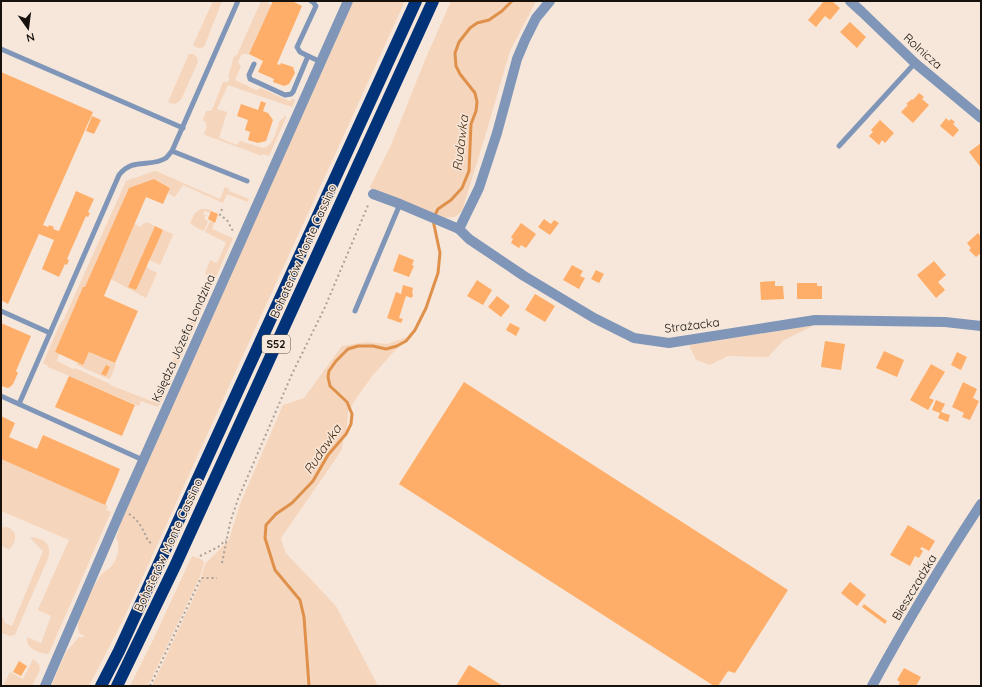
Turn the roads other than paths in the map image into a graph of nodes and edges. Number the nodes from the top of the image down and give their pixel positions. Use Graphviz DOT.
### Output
graph roads {
  1 [pos="238,1"];
  2 [pos="311,1"];
  3 [pos="348,1"];
  4 [pos="416,1"];
  5 [pos="432,1"];
  6 [pos="550,1"];
  7 [pos="850,1"];
  8 [pos="1,49"];
  9 [pos="308,56"];
  10 [pos="321,62"];
  11 [pos="915,63"];
  12 [pos="254,64"];
  13 [pos="981,118"];
  14 [pos="183,128"];
  15 [pos="839,146"];
  16 [pos="172,151"];
  17 [pos="247,181"];
  18 [pos="373,194"];
  19 [pos="400,204"];
  20 [pos="459,229"];
  21 [pos="1,310"];
  22 [pos="355,311"];
  23 [pos="981,326"];
  24 [pos="50,333"];
  25 [pos="1,396"];
  26 [pos="19,404"];
  27 [pos="143,460"];
  28 [pos="981,504"];
  29 [pos="45,686"];
  30 [pos="101,686"];
  31 [pos="117,686"];
  32 [pos="872,686"];
  1 -- 14 [label="lane"];
  2 -- 9 [label="lane"];
  3 -- 10 [label="street, Księdza Józefa Londzina"];
  4 -- 30 [label="highway, Bohaterów Monte Cassino / S52"];
  5 -- 31 [label="highway, Bohaterów Monte Cassino / S52"];
  6 -- 20 [label="street"];
  7 -- 11 [label="street, Rolnicza"];
  8 -- 14 [label="lane"];
  9 -- 10 [label="lane"];
  9 -- 12 [label="lane"];
  10 -- 27 [label="street, Księdza Józefa Londzina"];
  11 -- 13 [label="street, Rolnicza"];
  11 -- 15 [label="lane"];
  14 -- 16 [label="lane"];
  16 -- 17 [label="lane"];
  16 -- 24 [label="lane"];
  18 -- 19 [label="street, Strażacka"];
  19 -- 20 [label="street, Strażacka"];
  19 -- 22 [label="lane"];
  20 -- 23 [label="street, Strażacka"];
  21 -- 24 [label="lane"];
  24 -- 26 [label="lane"];
  25 -- 26 [label="lane"];
  26 -- 27 [label="lane"];
  27 -- 29 [label="street, Księdza Józefa Londzina"];
  28 -- 32 [label="street, Bieszczadzka"];
}
